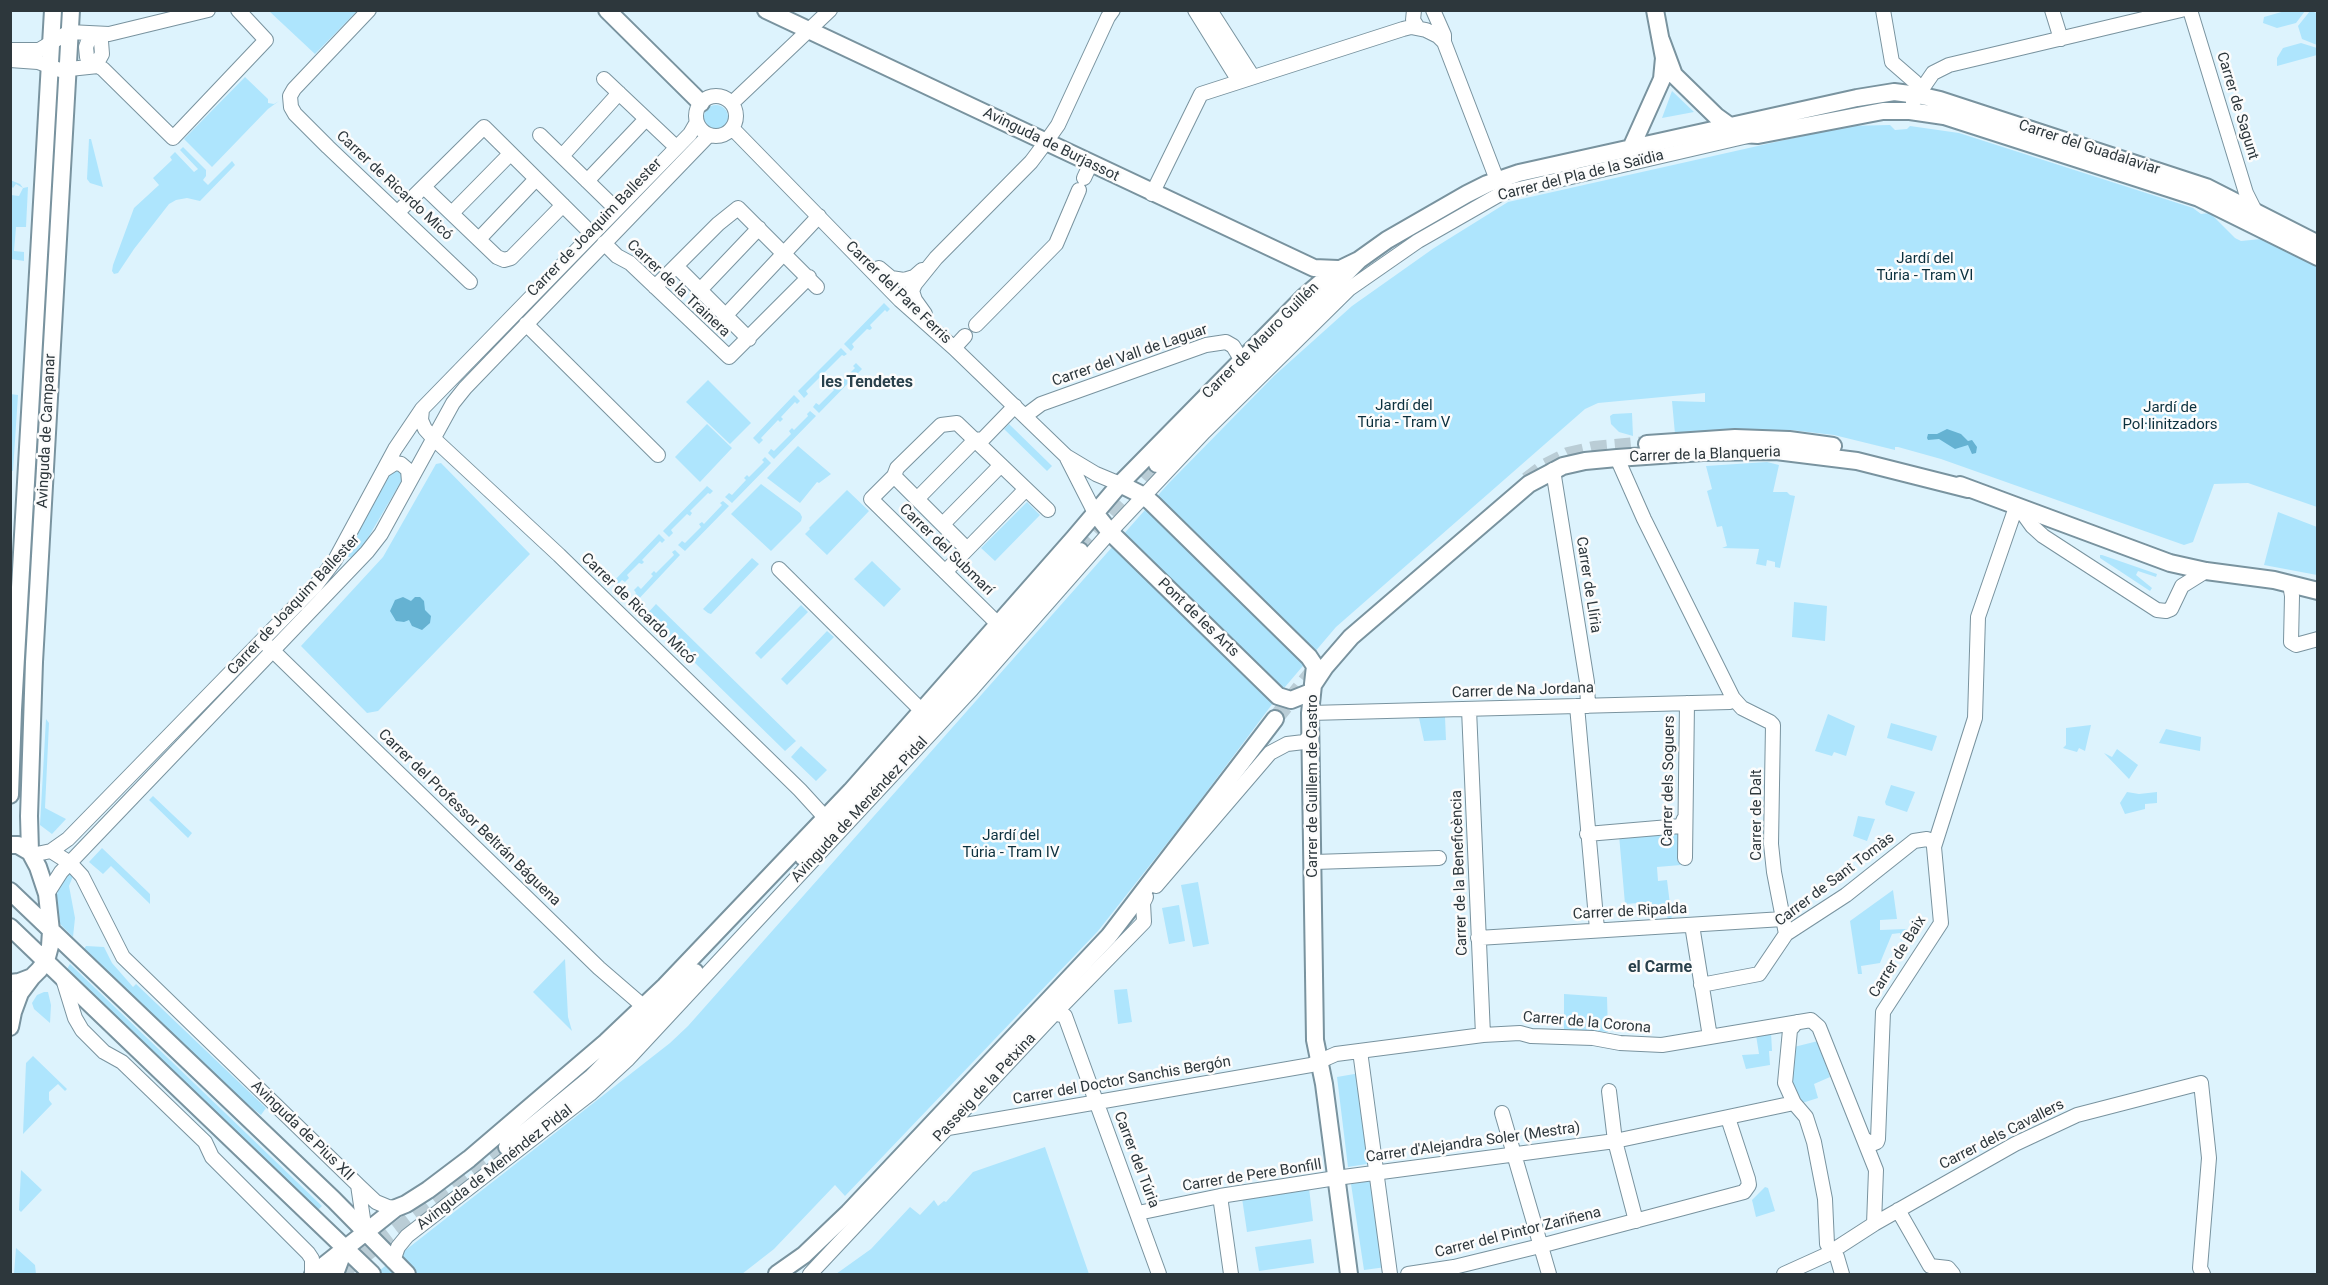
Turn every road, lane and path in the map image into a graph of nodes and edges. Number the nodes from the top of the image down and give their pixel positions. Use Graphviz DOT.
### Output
graph roads {
  1 [pos="53,10"];
  2 [pos="71,10"];
  3 [pos="208,10"];
  4 [pos="238,10"];
  5 [pos="369,10"];
  6 [pos="607,10"];
  7 [pos="766,10"];
  8 [pos="830,10"];
  9 [pos="1113,10"];
  10 [pos="1195,10"];
  11 [pos="1210,10"];
  12 [pos="1414,10"];
  13 [pos="1655,10"];
  14 [pos="1883,10"];
  15 [pos="2052,10"];
  16 [pos="2181,10"];
  17 [pos="2190,10"];
  18 [pos="1437,14"];
  19 [pos="1422,29"];
  20 [pos="809,30"];
  21 [pos="69,32"];
  22 [pos="96,35"];
  23 [pos="2061,39"];
  24 [pos="1662,40"];
  25 [pos="51,42"];
  26 [pos="1444,42"];
  27 [pos="10,50"];
  28 [pos="10,60"];
  29 [pos="92,66"];
  30 [pos="59,67"];
  31 [pos="604,79"];
  32 [pos="1246,79"];
  33 [pos="620,93"];
  34 [pos="1918,95"];
  35 [pos="701,103"];
  36 [pos="732,104"];
  37 [pos="1944,116"];
  38 [pos="646,118"];
  39 [pos="697,122"];
  40 [pos="1729,127"];
  41 [pos="1796,127"];
  42 [pos="732,128"];
  43 [pos="540,135"];
  44 [pos="709,135"];
  45 [pos="1748,136"];
  46 [pos="1046,142"];
  47 [pos="676,147"];
  48 [pos="1631,148"];
  49 [pos="510,154"];
  50 [pos="562,156"];
  51 [pos="536,178"];
  52 [pos="1085,178"];
  53 [pos="588,181"];
  54 [pos="1503,185"];
  55 [pos="424,187"];
  56 [pos="1152,194"];
  57 [pos="563,205"];
  58 [pos="616,209"];
  59 [pos="398,213"];
  60 [pos="452,213"];
  61 [pos="819,216"];
  62 [pos="2252,217"];
  63 [pos="759,228"];
  64 [pos="592,234"];
  65 [pos="479,239"];
  66 [pos="604,243"];
  67 [pos="2318,244"];
  68 [pos="784,253"];
  69 [pos="2318,257"];
  70 [pos="936,258"];
  71 [pos="1359,260"];
  72 [pos="676,266"];
  73 [pos="869,267"];
  74 [pos="1338,269"];
  75 [pos="1363,278"];
  76 [pos="470,282"];
  77 [pos="655,287"];
  78 [pos="700,290"];
  79 [pos="36,302"];
  80 [pos="54,303"];
  81 [pos="726,315"];
  82 [pos="526,324"];
  83 [pos="976,325"];
  84 [pos="965,336"];
  85 [pos="749,339"];
  86 [pos="52,342"];
  87 [pos="952,345"];
  88 [pos="34,349"];
  89 [pos="1241,359"];
  90 [pos="51,361"];
  91 [pos="1015,406"];
  92 [pos="422,409"];
  93 [pos="1025,416"];
  94 [pos="433,438"];
  95 [pos="975,440"];
  96 [pos="1647,444"];
  97 [pos="658,455"];
  98 [pos="1066,456"];
  99 [pos="1617,458"];
  100 [pos="1157,464"];
  101 [pos="1001,465"];
  102 [pos="384,470"];
  103 [pos="1553,470"];
  104 [pos="894,476"];
  105 [pos="409,482"];
  106 [pos="1120,484"];
  107 [pos="1026,489"];
  108 [pos="1968,489"];
  109 [pos="44,495"];
  110 [pos="917,499"];
  111 [pos="1148,499"];
  112 [pos="25,506"];
  113 [pos="2017,508"];
  114 [pos="1048,510"];
  115 [pos="1095,513"];
  116 [pos="42,520"];
  117 [pos="943,524"];
  118 [pos="1114,536"];
  119 [pos="967,549"];
  120 [pos="1080,551"];
  121 [pos="22,569"];
  122 [pos="779,569"];
  123 [pos="39,570"];
  124 [pos="2206,571"];
  125 [pos="945,572"];
  126 [pos="2290,584"];
  127 [pos="2318,591"];
  128 [pos="1004,628"];
  129 [pos="2318,639"];
  130 [pos="262,640"];
  131 [pos="14,643"];
  132 [pos="273,652"];
  133 [pos="33,680"];
  134 [pos="15,688"];
  135 [pos="1312,689"];
  136 [pos="1733,698"];
  137 [pos="32,701"];
  138 [pos="1687,703"];
  139 [pos="1583,706"];
  140 [pos="1469,709"];
  141 [pos="921,711"];
  142 [pos="1310,713"];
  143 [pos="1275,719"];
  144 [pos="1311,735"];
  145 [pos="851,790"];
  146 [pos="10,795"];
  147 [pos="1684,819"];
  148 [pos="833,826"];
  149 [pos="1587,834"];
  150 [pos="10,845"];
  151 [pos="1934,847"];
  152 [pos="51,851"];
  153 [pos="31,853"];
  154 [pos="1439,858"];
  155 [pos="1685,858"];
  156 [pos="70,862"];
  157 [pos="1314,862"];
  158 [pos="10,891"];
  159 [pos="47,894"];
  160 [pos="1146,897"];
  161 [pos="1783,919"];
  162 [pos="1692,925"];
  163 [pos="10,927"];
  164 [pos="1597,929"];
  165 [pos="51,931"];
  166 [pos="1786,934"];
  167 [pos="1109,936"];
  168 [pos="1478,938"];
  169 [pos="46,961"];
  170 [pos="32,977"];
  171 [pos="63,979"];
  172 [pos="10,983"];
  173 [pos="1701,985"];
  174 [pos="1038,1010"];
  175 [pos="648,1012"];
  176 [pos="1055,1013"];
  177 [pos="1797,1022"];
  178 [pos="10,1027"];
  179 [pos="1483,1035"];
  180 [pos="1710,1037"];
  181 [pos="1360,1051"];
  182 [pos="1319,1060"];
  183 [pos="604,1081"];
  184 [pos="1609,1091"];
  185 [pos="1096,1103"];
  186 [pos="1794,1103"];
  187 [pos="1502,1113"];
  188 [pos="1728,1118"];
  189 [pos="929,1127"];
  190 [pos="948,1128"];
  191 [pos="1864,1139"];
  192 [pos="1615,1141"];
  193 [pos="507,1147"];
  194 [pos="1513,1154"];
  195 [pos="1378,1173"];
  196 [pos="1336,1178"];
  197 [pos="358,1185"];
  198 [pos="1220,1196"];
  199 [pos="396,1208"];
  200 [pos="1898,1210"];
  201 [pos="1138,1212"];
  202 [pos="848,1213"];
  203 [pos="1636,1221"];
  204 [pos="1874,1224"];
  205 [pos="354,1241"];
  206 [pos="1540,1246"];
  207 [pos="1832,1251"];
  208 [pos="393,1261"];
  209 [pos="1455,1271"];
  210 [pos="2201,1271"];
  211 [pos="313,1275"];
  212 [pos="335,1275"];
  213 [pos="372,1275"];
  214 [pos="407,1275"];
  215 [pos="777,1275"];
  216 [pos="793,1275"];
  217 [pos="810,1275"];
  218 [pos="1159,1275"];
  219 [pos="1231,1275"];
  220 [pos="1349,1275"];
  221 [pos="1390,1275"];
  222 [pos="1408,1275"];
  223 [pos="1549,1275"];
  224 [pos="1784,1275"];
  225 [pos="1842,1275"];
  226 [pos="1953,1275"];
  1 -- 25 [label="main road, Avinguda de Campanar"];
  2 -- 21 [label="main road, Avinguda de Campanar"];
  3 -- 22 [label="street"];
  4 -- 29 [label="street"];
  5 -- 59 [label="street, Carrer de Ricardo Micó"];
  6 -- 35 [label="main road"];
  7 -- 20 [label="main road, Avinguda de Burjassot"];
  8 -- 20 [label="street"];
  9 -- 46 [label="street"];
  10 -- 32 [label="street"];
  11 -- 32 [label="street"];
  12 -- 19 [label="street"];
  13 -- 24 [label="main road"];
  14 -- 34 [label="street"];
  15 -- 23 [label="street"];
  16 -- 23 [label="street"];
  17 -- 62 [label="street, Carrer de Sagunt"];
  18 -- 19 [label="street"];
  18 -- 26 [label="street"];
  19 -- 26 [label="street"];
  19 -- 32 [label="street"];
  20 -- 36 [label="street"];
  20 -- 46 [label="main road, Avinguda de Burjassot"];
  21 -- 22 [label="street"];
  21 -- 25 [label="street"];
  21 -- 30 [label="main road, Avinguda de Campanar"];
  22 -- 29 [label="street"];
  23 -- 34 [label="street"];
  24 -- 40 [label="main road"];
  24 -- 48 [label="main road, Carrer del Pla de la Saïdia"];
  25 -- 27 [label="street"];
  25 -- 30 [label="main road, Avinguda de Campanar"];
  26 -- 54 [label="street"];
  28 -- 30 [label="street"];
  29 -- 30 [label="street"];
  30 -- 79 [label="main road, Avinguda de Campanar"];
  30 -- 80 [label="main road, Avinguda de Campanar"];
  31 -- 33 [label="street"];
  32 -- 56 [label="street"];
  33 -- 38 [label="street"];
  33 -- 50 [label="street"];
  34 -- 40 [label="main road, Carrer del Pla de la Saïdia"];
  34 -- 41 [label="street, Carrer del Pla de la Saïdia"];
  34 -- 62 [label="main road, Carrer del Guadalaviar"];
  35 -- 36 [label="street"];
  35 -- 39 [label="street"];
  36 -- 42 [label="street"];
  37 -- 41 [label="main road, Carrer del Pla de la Saïdia"];
  37 -- 62 [label="main road, Carrer del Guadalaviar"];
  38 -- 47 [label="street"];
  38 -- 53 [label="street"];
  39 -- 44 [label="street"];
  39 -- 47 [label="street, Carrer de Joaquim Ballester"];
  40 -- 45 [label="main road"];
  40 -- 48 [label="main road, Carrer del Pla de la Saïdia"];
  41 -- 45 [label="main road, Carrer del Pla de la Saïdia"];
  42 -- 44 [label="street"];
  42 -- 61 [label="street, Carrer del Pare Ferris"];
  43 -- 50 [label="street"];
  44 -- 66 [label="street, Carrer de Joaquim Ballester"];
  45 -- 54 [label="street, Carrer del Pla de la Saïdia"];
  46 -- 52 [label="main road, Avinguda de Burjassot"];
  46 -- 70 [label="street"];
  47 -- 58 [label="street, Carrer de Joaquim Ballester"];
  48 -- 54 [label="main road, Carrer del Pla de la Saïdia"];
  49 -- 51 [label="street"];
  49 -- 55 [label="street"];
  49 -- 60 [label="street"];
  50 -- 53 [label="street"];
  51 -- 57 [label="street"];
  51 -- 65 [label="street"];
  52 -- 56 [label="main road, Avinguda de Burjassot"];
  52 -- 83 [label="street"];
  53 -- 58 [label="street"];
  54 -- 71 [label="main road, Carrer del Pla de la Saïdia"];
  54 -- 75 [label="street, Carrer del Pla de la Saïdia"];
  55 -- 59 [label="street"];
  55 -- 60 [label="street"];
  56 -- 74 [label="main road, Avinguda de Burjassot"];
  57 -- 64 [label="street"];
  57 -- 65 [label="street"];
  58 -- 64 [label="street, Carrer de Joaquim Ballester"];
  59 -- 76 [label="street, Carrer de Ricardo Micó"];
  60 -- 65 [label="street"];
  61 -- 68 [label="street"];
  61 -- 73 [label="street, Carrer del Pare Ferris"];
  62 -- 67 [label="main road"];
  62 -- 69 [label="main road"];
  63 -- 68 [label="street"];
  63 -- 72 [label="street"];
  63 -- 78 [label="street"];
  64 -- 92 [label="street, Carrer de Joaquim Ballester"];
  66 -- 77 [label="street, Carrer de la Trainera"];
  66 -- 82 [label="street, Carrer de Joaquim Ballester"];
  68 -- 81 [label="street"];
  68 -- 85 [label="street"];
  70 -- 73 [label="street"];
  70 -- 87 [label="street"];
  71 -- 74 [label="main road, Carrer de Mauro Guillén"];
  71 -- 100 [label="main road, Carrer de Mauro Guillén"];
  72 -- 77 [label="street"];
  72 -- 78 [label="street"];
  73 -- 87 [label="street, Carrer del Pare Ferris"];
  74 -- 89 [label="main road, Carrer de Mauro Guillén"];
  75 -- 111 [label="street, Carrer de Mauro Guillén"];
  77 -- 85 [label="street, Carrer de la Trainera"];
  78 -- 81 [label="street"];
  79 -- 80 [label="main road"];
  79 -- 88 [label="main road, Avinguda de Campanar"];
  80 -- 86 [label="main road, Avinguda de Campanar"];
  81 -- 85 [label="street"];
  82 -- 94 [label="street, Carrer de Joaquim Ballester"];
  82 -- 97 [label="street"];
  84 -- 87 [label="street"];
  86 -- 88 [label="main road"];
  86 -- 90 [label="main road, Avinguda de Campanar"];
  87 -- 91 [label="street, Carrer del Pare Ferris"];
  88 -- 90 [label="main road"];
  88 -- 112 [label="main road, Avinguda de Campanar"];
  89 -- 93 [label="street, Carrer del Vall de Laguar"];
  89 -- 106 [label="main road, Carrer de Mauro Guillén"];
  90 -- 109 [label="main road, Avinguda de Campanar"];
  91 -- 93 [label="street, Carrer del Pare Ferris"];
  91 -- 95 [label="street"];
  92 -- 94 [label="street, Carrer de Ricardo Micó"];
  92 -- 102 [label="street, Carrer de Joaquim Ballester"];
  93 -- 98 [label="street, Carrer del Pare Ferris"];
  94 -- 105 [label="street, Carrer de Joaquim Ballester"];
  94 -- 148 [label="street, Carrer de Ricardo Micó"];
  95 -- 101 [label="street"];
  95 -- 104 [label="street"];
  95 -- 110 [label="street"];
  96 -- 108 [label="main road, Carrer de la Blanqueria"];
  98 -- 106 [label="street, Carrer del Pare Ferris"];
  98 -- 115 [label="street, Carrer del Pare Ferris"];
  99 -- 103 [label="main road, Carrer de Guillem de Castro"];
  99 -- 108 [label="main road, Carrer de la Blanqueria"];
  99 -- 136 [label="street"];
  101 -- 107 [label="street"];
  101 -- 117 [label="street"];
  102 -- 105 [label="street"];
  102 -- 130 [label="street, Carrer de Joaquim Ballester"];
  103 -- 135 [label="main road, Carrer de Guillem de Castro"];
  103 -- 139 [label="street, Carrer de Llíria"];
  104 -- 110 [label="street, Carrer del Submarí"];
  104 -- 125 [label="street, Carrer del Submarí"];
  105 -- 132 [label="street, Carrer de Joaquim Ballester"];
  106 -- 111 [label="main road"];
  106 -- 115 [label="main road, Avinguda de Menéndez Pidal"];
  107 -- 114 [label="street"];
  107 -- 119 [label="street"];
  108 -- 113 [label="main road, Carrer de la Blanqueria"];
  109 -- 112 [label="main road"];
  109 -- 116 [label="main road, Avinguda de Campanar"];
  110 -- 117 [label="street, Carrer del Submarí"];
  111 -- 118 [label="street, Carrer de Mauro Guillén"];
  111 -- 135 [label="main road"];
  112 -- 116 [label="main road"];
  112 -- 121 [label="main road, Avinguda de Campanar"];
  113 -- 124 [label="main road, Carrer de la Blanqueria"];
  113 -- 124 [label="street"];
  113 -- 151 [label="street"];
  115 -- 118 [label="main road, Pont de les Arts"];
  115 -- 128 [label="main road, Avinguda de Menéndez Pidal"];
  116 -- 123 [label="main road, Avinguda de Campanar"];
  117 -- 119 [label="street, Carrer del Submarí"];
  118 -- 135 [label="main road, Pont de les Arts"];
  118 -- 148 [label="street, Avinguda de Menéndez Pidal"];
  119 -- 125 [label="street"];
  120 -- 128 [label="main road, Avinguda de Menéndez Pidal"];
  121 -- 123 [label="main road"];
  121 -- 131 [label="main road, Avinguda de Campanar"];
  122 -- 141 [label="street"];
  123 -- 133 [label="main road, Avinguda de Campanar"];
  124 -- 126 [label="main road, Carrer de la Blanqueria"];
  125 -- 128 [label="street, Carrer del Submarí"];
  126 -- 127 [label="main road, Carrer de la Blanqueria"];
  126 -- 129 [label="street"];
  128 -- 141 [label="main road, Avinguda de Menéndez Pidal"];
  128 -- 145 [label="main road, Avinguda de Menéndez Pidal"];
  128 -- 148 [label="main road, Avinguda de Menéndez Pidal"];
  130 -- 132 [label="street, Carrer del Professor Beltrán Báguena"];
  130 -- 152 [label="street, Carrer de Joaquim Ballester"];
  131 -- 134 [label="main road, Avinguda de Campanar"];
  132 -- 156 [label="street, Carrer de Joaquim Ballester"];
  132 -- 175 [label="street, Carrer del Professor Beltrán Báguena"];
  133 -- 134 [label="main road"];
  133 -- 137 [label="main road, Avinguda de Campanar"];
  134 -- 137 [label="main road"];
  134 -- 146 [label="main road, Avinguda de Campanar"];
  135 -- 142 [label="main road, Carrer de Guillem de Castro"];
  136 -- 138 [label="street, Carrer de Na Jordana"];
  136 -- 161 [label="street, Carrer de Dalt"];
  137 -- 153 [label="main road, Avinguda de Campanar"];
  138 -- 139 [label="street, Carrer de Na Jordana"];
  138 -- 147 [label="street, Carrer dels Soguers"];
  139 -- 140 [label="street, Carrer de Na Jordana"];
  139 -- 149 [label="street, Carrer de Llíria"];
  140 -- 142 [label="street, Carrer de Na Jordana"];
  140 -- 168 [label="street, Carrer de la Beneficència"];
  141 -- 145 [label="main road, Avinguda de Menéndez Pidal"];
  142 -- 144 [label="main road, Carrer de Guillem de Castro"];
  143 -- 167 [label="main road, Passeig de la Petxina"];
  144 -- 157 [label="main road, Carrer de Guillem de Castro"];
  144 -- 160 [label="street, Passeig de la Petxina"];
  145 -- 148 [label="main road, Avinguda de Menéndez Pidal"];
  147 -- 149 [label="street"];
  147 -- 155 [label="street, Carrer dels Soguers"];
  148 -- 175 [label="main road, Avinguda de Menéndez Pidal"];
  148 -- 183 [label="street, Avinguda de Menéndez Pidal"];
  149 -- 164 [label="street, Carrer de Llíria"];
  150 -- 153 [label="main road"];
  151 -- 166 [label="street, Carrer de Sant Tomàs"];
  151 -- 191 [label="street, Carrer de Baix"];
  152 -- 153 [label="street, Carrer de Joaquim Ballester"];
  152 -- 156 [label="street, Avinguda de Pius XII"];
  153 -- 159 [label="main road"];
  154 -- 157 [label="street"];
  156 -- 159 [label="street, Carrer de Joaquim Ballester"];
  156 -- 197 [label="street, Avinguda de Pius XII"];
  157 -- 182 [label="main road, Carrer de Guillem de Castro"];
  158 -- 165 [label="main road, Avinguda de Pius XII"];
  159 -- 165 [label="main road"];
  160 -- 167 [label="street, Passeig de la Petxina"];
  160 -- 176 [label="street, Passeig de la Petxina"];
  161 -- 162 [label="street, Carrer de Ripalda"];
  161 -- 166 [label="street, Carrer de Dalt"];
  162 -- 164 [label="street, Carrer de Ripalda"];
  162 -- 173 [label="street"];
  163 -- 169 [label="main road"];
  164 -- 168 [label="street, Carrer de Ripalda"];
  165 -- 169 [label="main road"];
  165 -- 205 [label="main road, Avinguda de Pius XII"];
  166 -- 173 [label="street, Carrer de Sant Tomàs"];
  167 -- 174 [label="main road, Passeig de la Petxina"];
  168 -- 179 [label="street, Carrer de la Beneficència"];
  169 -- 170 [label="main road"];
  169 -- 171 [label="main road"];
  170 -- 172 [label="main road"];
  170 -- 178 [label="main road"];
  171 -- 205 [label="main road"];
  171 -- 211 [label="street"];
  173 -- 180 [label="street"];
  174 -- 176 [label="street"];
  174 -- 189 [label="main road, Passeig de la Petxina"];
  175 -- 183 [label="street, Avinguda de Menéndez Pidal"];
  175 -- 193 [label="main road, Avinguda de Menéndez Pidal"];
  175 -- 199 [label="main road, Avinguda de Menéndez Pidal"];
  176 -- 185 [label="street, Carrer del Túria"];
  176 -- 190 [label="street, Passeig de la Petxina"];
  177 -- 180 [label="street, Carrer de la Corona"];
  177 -- 186 [label="street"];
  177 -- 191 [label="street, Carrer de la Corona"];
  179 -- 180 [label="street, Carrer de la Corona"];
  179 -- 181 [label="street, Carrer de la Corona"];
  181 -- 182 [label="street, Carrer de la Corona"];
  181 -- 195 [label="street"];
  182 -- 185 [label="street, Carrer del Doctor Sanchis Bergón"];
  182 -- 196 [label="main road, Carrer de Guillem de Castro"];
  183 -- 208 [label="street, Avinguda de Menéndez Pidal"];
  184 -- 192 [label="street"];
  185 -- 190 [label="street, Carrer del Doctor Sanchis Bergón"];
  185 -- 201 [label="street, Carrer del Túria"];
  186 -- 188 [label="street, Carrer d'Alejandra Soler (Mestra)"];
  186 -- 207 [label="street"];
  187 -- 194 [label="street"];
  188 -- 192 [label="street, Carrer d'Alejandra Soler (Mestra)"];
  188 -- 203 [label="street, Carrer del Pintor Zariñena"];
  189 -- 190 [label="street, Carrer del Doctor Sanchis Bergón"];
  189 -- 202 [label="main road, Passeig de la Petxina"];
  190 -- 217 [label="street, Passeig de la Petxina"];
  191 -- 204 [label="street"];
  192 -- 194 [label="street, Carrer d'Alejandra Soler (Mestra)"];
  192 -- 203 [label="street"];
  194 -- 195 [label="street, Carrer d'Alejandra Soler (Mestra)"];
  194 -- 206 [label="street"];
  195 -- 196 [label="street, Carrer d'Alejandra Soler (Mestra)"];
  195 -- 221 [label="street"];
  196 -- 198 [label="street, Carrer de Pere Bonfill"];
  196 -- 220 [label="main road, Carrer de Guillem de Castro"];
  197 -- 199 [label="street"];
  197 -- 205 [label="street, Avinguda de Pius XII"];
  198 -- 201 [label="street, Carrer de Pere Bonfill"];
  198 -- 219 [label="street"];
  199 -- 205 [label="main road, Avinguda de Menéndez Pidal"];
  200 -- 204 [label="street, Carrer dels Cavallers"];
  200 -- 210 [label="street, Carrer dels Cavallers"];
  200 -- 226 [label="street"];
  201 -- 218 [label="street, Carrer del Túria"];
  202 -- 215 [label="main road, Passeig de la Petxina"];
  202 -- 216 [label="main road, Passeig de la Petxina"];
  203 -- 206 [label="street, Carrer del Pintor Zariñena"];
  204 -- 207 [label="street, Carrer dels Cavallers"];
  205 -- 208 [label="main road"];
  205 -- 211 [label="main road, Avinguda de Menéndez Pidal"];
  205 -- 212 [label="main road"];
  205 -- 213 [label="main road"];
  206 -- 209 [label="street, Carrer del Pintor Zariñena"];
  206 -- 223 [label="street"];
  207 -- 224 [label="street, Carrer dels Cavallers"];
  207 -- 225 [label="street"];
  208 -- 214 [label="main road"];
  209 -- 222 [label="street, Carrer del Pintor Zariñena"];
}
